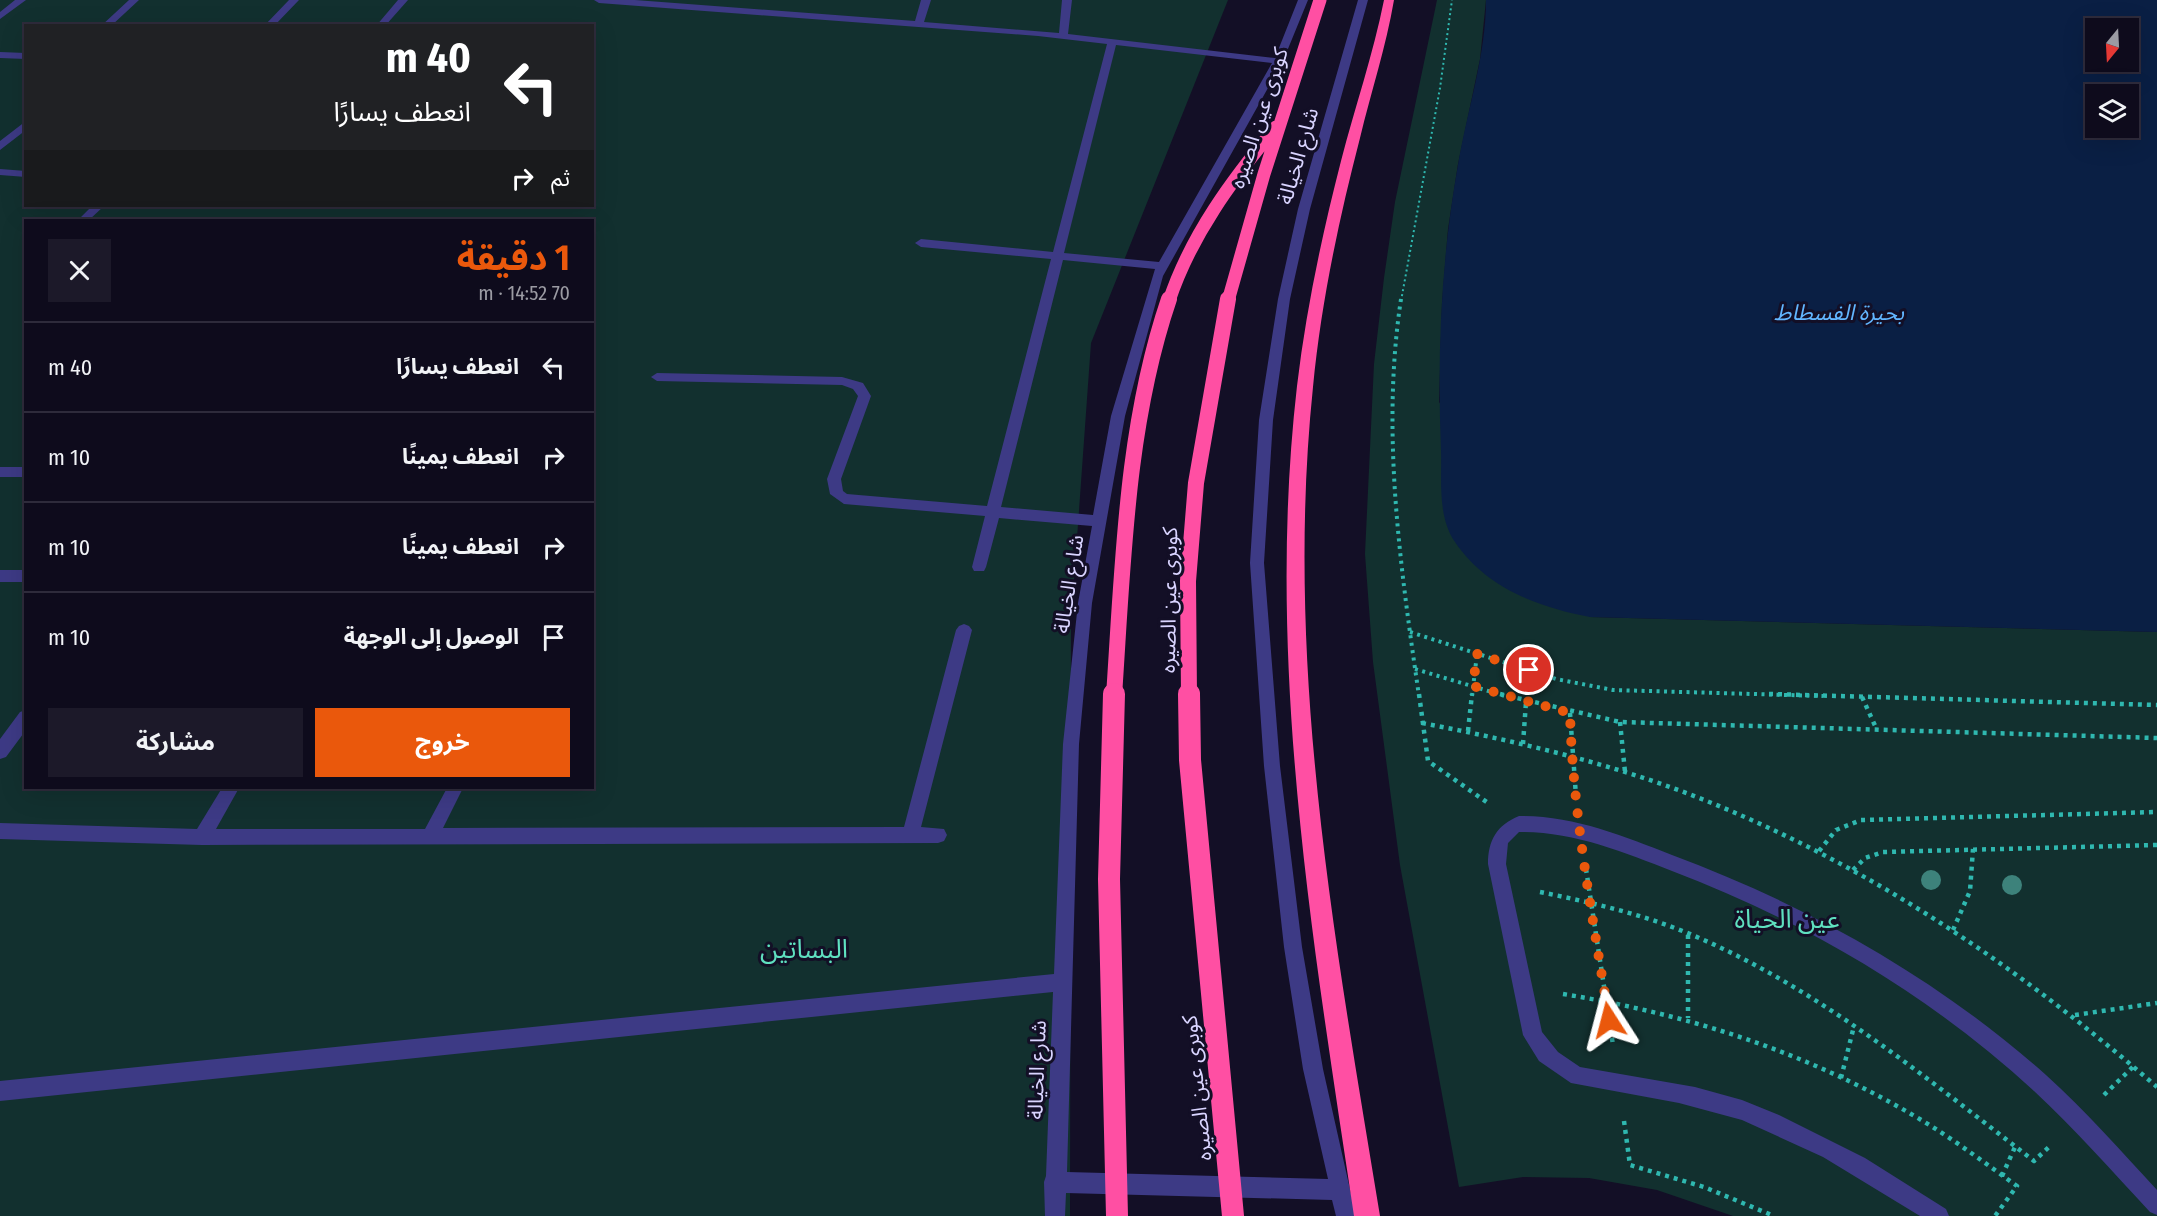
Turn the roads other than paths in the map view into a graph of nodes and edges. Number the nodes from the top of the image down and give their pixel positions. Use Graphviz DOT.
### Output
graph roads {
  1 [pos="21,0"];
  2 [pos="134,0"];
  3 [pos="294,0"];
  4 [pos="403,0"];
  5 [pos="599,0"];
  6 [pos="926,0"];
  7 [pos="1066,0"];
  8 [pos="1303,0"];
  9 [pos="1320,0"];
  10 [pos="1363,0"];
  11 [pos="1389,0"];
  12 [pos="0,16"];
  13 [pos="107,24"];
  14 [pos="270,24"];
  15 [pos="382,24"];
  16 [pos="919,24"];
  17 [pos="1063,36"];
  18 [pos="1112,42"];
  19 [pos="0,55"];
  20 [pos="24,56"];
  21 [pos="1278,61"];
  22 [pos="1283,118"];
  23 [pos="24,126"];
  24 [pos="0,147"];
  25 [pos="0,172"];
  26 [pos="24,174"];
  27 [pos="97,207"];
  28 [pos="84,219"];
  29 [pos="921,243"];
  30 [pos="1057,255"];
  31 [pos="1163,266"];
  32 [pos="657,377"];
  33 [pos="0,472"];
  34 [pos="24,472"];
  35 [pos="993,511"];
  36 [pos="1100,521"];
  37 [pos="979,567"];
  38 [pos="0,576"];
  39 [pos="24,576"];
  40 [pos="964,630"];
  41 [pos="24,720"];
  42 [pos="0,752"];
  43 [pos="230,789"];
  44 [pos="454,789"];
  45 [pos="0,831"];
  46 [pos="938,835"];
  47 [pos="910,836"];
  48 [pos="202,837"];
  49 [pos="429,837"];
  50 [pos="1062,982"];
  51 [pos="0,1091"];
  52 [pos="1054,1182"];
  53 [pos="1340,1190"];
  54 [pos="2157,1206"];
  55 [pos="1055,1216"];
  56 [pos="1117,1216"];
  57 [pos="1233,1216"];
  58 [pos="1346,1216"];
  59 [pos="1367,1216"];
  60 [pos="1939,1216"];
  61 [pos="2148,1216"];
  1 -- 12 [label="street"];
  2 -- 13 [label="street"];
  3 -- 14 [label="street"];
  4 -- 15 [label="street"];
  5 -- 16 [label="street"];
  6 -- 16 [label="street"];
  7 -- 17 [label="street"];
  8 -- 21 [label="street, شارع الخيالة"];
  9 -- 22 [label="highway, كوبرى عين الصيره, bridge"];
  10 -- 53 [label="street, شارع الخيالة"];
  11 -- 59 [label="highway"];
  16 -- 17 [label="street"];
  17 -- 18 [label="street"];
  18 -- 21 [label="street"];
  18 -- 30 [label="street"];
  19 -- 20 [label="street"];
  21 -- 31 [label="street, شارع الخيالة"];
  22 -- 56 [label="highway, bridge"];
  22 -- 57 [label="highway, كوبرى عين الصيره, bridge"];
  23 -- 24 [label="street"];
  25 -- 26 [label="street"];
  27 -- 28 [label="street"];
  29 -- 30 [label="street"];
  30 -- 31 [label="street"];
  30 -- 35 [label="street"];
  31 -- 36 [label="street, شارع الخيالة"];
  32 -- 35 [label="street"];
  33 -- 34 [label="street"];
  35 -- 36 [label="street"];
  35 -- 37 [label="street"];
  36 -- 50 [label="street, شارع الخيالة"];
  38 -- 39 [label="street"];
  40 -- 47 [label="street"];
  41 -- 42 [label="street"];
  43 -- 48 [label="street"];
  44 -- 49 [label="street"];
  45 -- 48 [label="street"];
  46 -- 47 [label="street"];
  47 -- 49 [label="street"];
  48 -- 49 [label="street"];
  50 -- 51 [label="street"];
  50 -- 52 [label="street, شارع الخيالة"];
  52 -- 53 [label="street"];
  52 -- 55 [label="street, شارع الخيالة"];
  53 -- 58 [label="street, شارع الخيالة"];
  54 -- 60 [label="street"];
  54 -- 61 [label="street"];
}
